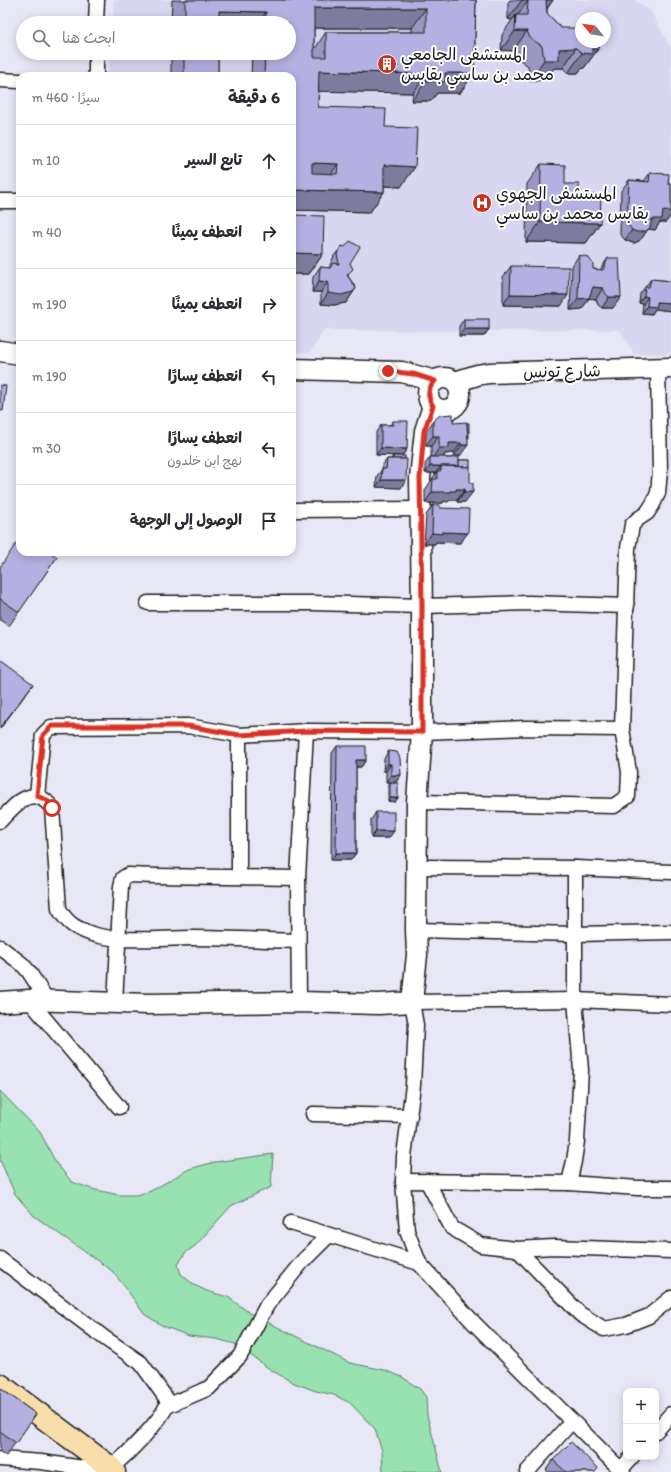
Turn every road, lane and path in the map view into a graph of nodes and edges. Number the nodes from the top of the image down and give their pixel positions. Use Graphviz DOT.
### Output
graph roads {
  1 [pos="97,0"];
  2 [pos="96,16"];
  3 [pos="96,60"];
  4 [pos="96,72"];
  5 [pos="0,80"];
  6 [pos="16,81"];
  7 [pos="0,201"];
  8 [pos="16,201"];
  9 [pos="0,351"];
  10 [pos="16,353"];
  11 [pos="664,368"];
  12 [pos="296,369"];
  13 [pos="435,381"];
  14 [pos="455,382"];
  15 [pos="433,406"];
  16 [pos="420,509"];
  17 [pos="296,510"];
  18 [pos="148,603"];
  19 [pos="422,606"];
  20 [pos="627,606"];
  21 [pos="622,729"];
  22 [pos="306,731"];
  23 [pos="422,732"];
  24 [pos="239,735"];
  25 [pos="37,796"];
  26 [pos="417,802"];
  27 [pos="0,821"];
  28 [pos="416,867"];
  29 [pos="575,868"];
  30 [pos="671,872"];
  31 [pos="238,876"];
  32 [pos="298,878"];
  33 [pos="416,930"];
  34 [pos="671,932"];
  35 [pos="575,934"];
  36 [pos="118,939"];
  37 [pos="298,942"];
  38 [pos="0,947"];
  39 [pos="38,1000"];
  40 [pos="575,1000"];
  41 [pos="0,1002"];
  42 [pos="298,1002"];
  43 [pos="412,1002"];
  44 [pos="116,1004"];
  45 [pos="671,1004"];
  46 [pos="119,1107"];
  47 [pos="313,1114"];
  48 [pos="410,1116"];
  49 [pos="403,1181"];
  50 [pos="427,1181"];
  51 [pos="569,1183"];
  52 [pos="671,1188"];
  53 [pos="291,1223"];
  54 [pos="329,1235"];
  55 [pos="517,1249"];
  56 [pos="671,1251"];
  57 [pos="0,1259"];
  58 [pos="419,1263"];
  59 [pos="671,1298"];
  60 [pos="0,1385"];
  61 [pos="167,1406"];
  62 [pos="671,1414"];
  63 [pos="572,1420"];
  64 [pos="659,1428"];
  65 [pos="0,1459"];
  66 [pos="630,1460"];
  67 [pos="40,1467"];
  68 [pos="112,1471"];
  69 [pos="622,1471"];
  70 [pos="527,1472"];
  1 -- 2 [label="street"];
  3 -- 4 [label="street"];
  5 -- 6 [label="street"];
  7 -- 8 [label="street"];
  9 -- 10 [label="street"];
  11 -- 14 [label="street, شارع تونس"];
  11 -- 20 [label="street"];
  12 -- 13 [label="street"];
  13 -- 14 [label="street"];
  13 -- 15 [label="street"];
  14 -- 15 [label="street"];
  15 -- 16 [label="street"];
  16 -- 17 [label="street"];
  16 -- 19 [label="street"];
  18 -- 19 [label="street"];
  19 -- 20 [label="street"];
  19 -- 23 [label="street"];
  20 -- 21 [label="street"];
  21 -- 23 [label="street"];
  21 -- 26 [label="street"];
  22 -- 23 [label="street"];
  22 -- 24 [label="street"];
  22 -- 32 [label="street"];
  23 -- 26 [label="street"];
  24 -- 25 [label="street"];
  24 -- 31 [label="street"];
  25 -- 27 [label="street"];
  25 -- 36 [label="street"];
  26 -- 28 [label="street"];
  28 -- 29 [label="street"];
  28 -- 33 [label="street"];
  29 -- 30 [label="street"];
  29 -- 35 [label="street"];
  31 -- 32 [label="street"];
  31 -- 36 [label="street"];
  32 -- 37 [label="street"];
  33 -- 35 [label="street"];
  33 -- 43 [label="street"];
  34 -- 35 [label="street"];
  35 -- 40 [label="street"];
  36 -- 37 [label="street"];
  36 -- 44 [label="street"];
  37 -- 42 [label="street"];
  38 -- 39 [label="street"];
  39 -- 41 [label="street"];
  39 -- 44 [label="street"];
  39 -- 46 [label="street"];
  40 -- 43 [label="street"];
  40 -- 45 [label="street"];
  40 -- 51 [label="street"];
  42 -- 43 [label="street"];
  42 -- 44 [label="street"];
  43 -- 48 [label="street"];
  47 -- 48 [label="street"];
  48 -- 49 [label="street"];
  49 -- 50 [label="street"];
  49 -- 58 [label="street"];
  50 -- 51 [label="street"];
  50 -- 55 [label="street"];
  51 -- 52 [label="street"];
  53 -- 54 [label="street"];
  54 -- 58 [label="street"];
  54 -- 61 [label="street"];
  55 -- 56 [label="street"];
  55 -- 59 [label="street"];
  57 -- 61 [label="street"];
  58 -- 63 [label="street"];
  60 -- 68 [label="main road"];
  61 -- 68 [label="street"];
  62 -- 64 [label="street"];
  63 -- 69 [label="street"];
  63 -- 70 [label="street"];
  65 -- 67 [label="street"];
  66 -- 69 [label="street"];
  67 -- 68 [label="street"];
}
